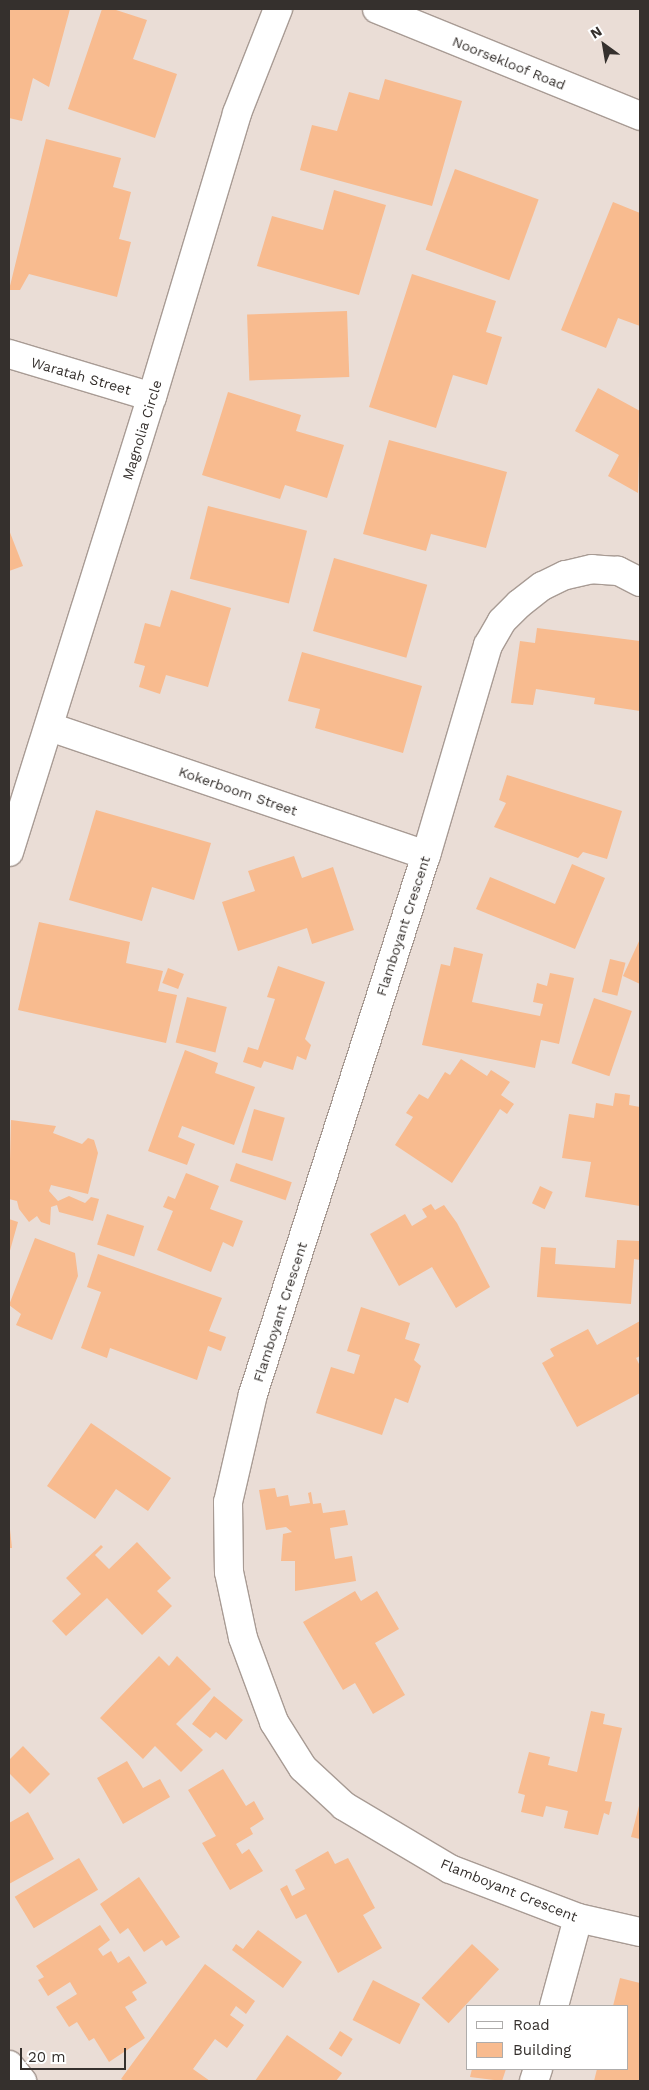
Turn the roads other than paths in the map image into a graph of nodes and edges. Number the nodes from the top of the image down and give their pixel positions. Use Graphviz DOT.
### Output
graph roads {
  1 [pos="278,9"];
  2 [pos="377,9"];
  3 [pos="640,116"];
  4 [pos="9,354"];
  5 [pos="152,397"];
  6 [pos="629,576"];
  7 [pos="50,727"];
  8 [pos="9,852"];
  9 [pos="426,855"];
  10 [pos="578,1918"];
  11 [pos="640,1932"];
  12 [pos="554,2005"];
  13 [pos="9,2065"];
  14 [pos="22,2081"];
  1 -- 5 [label="street, Magnolia Circle"];
  2 -- 3 [label="street, Noorsekloof Road"];
  4 -- 5 [label="street, Waratah Street"];
  5 -- 7 [label="street, Magnolia Circle"];
  6 -- 9 [label="street, Flamboyant Crescent"];
  7 -- 8 [label="street, Magnolia Circle"];
  7 -- 9 [label="street, Kokerboom Street"];
  9 -- 10 [label="street, Flamboyant Crescent"];
  10 -- 11 [label="street, Flamboyant Crescent"];
  10 -- 12 [label="street"];
  13 -- 14 [label="street"];
}
